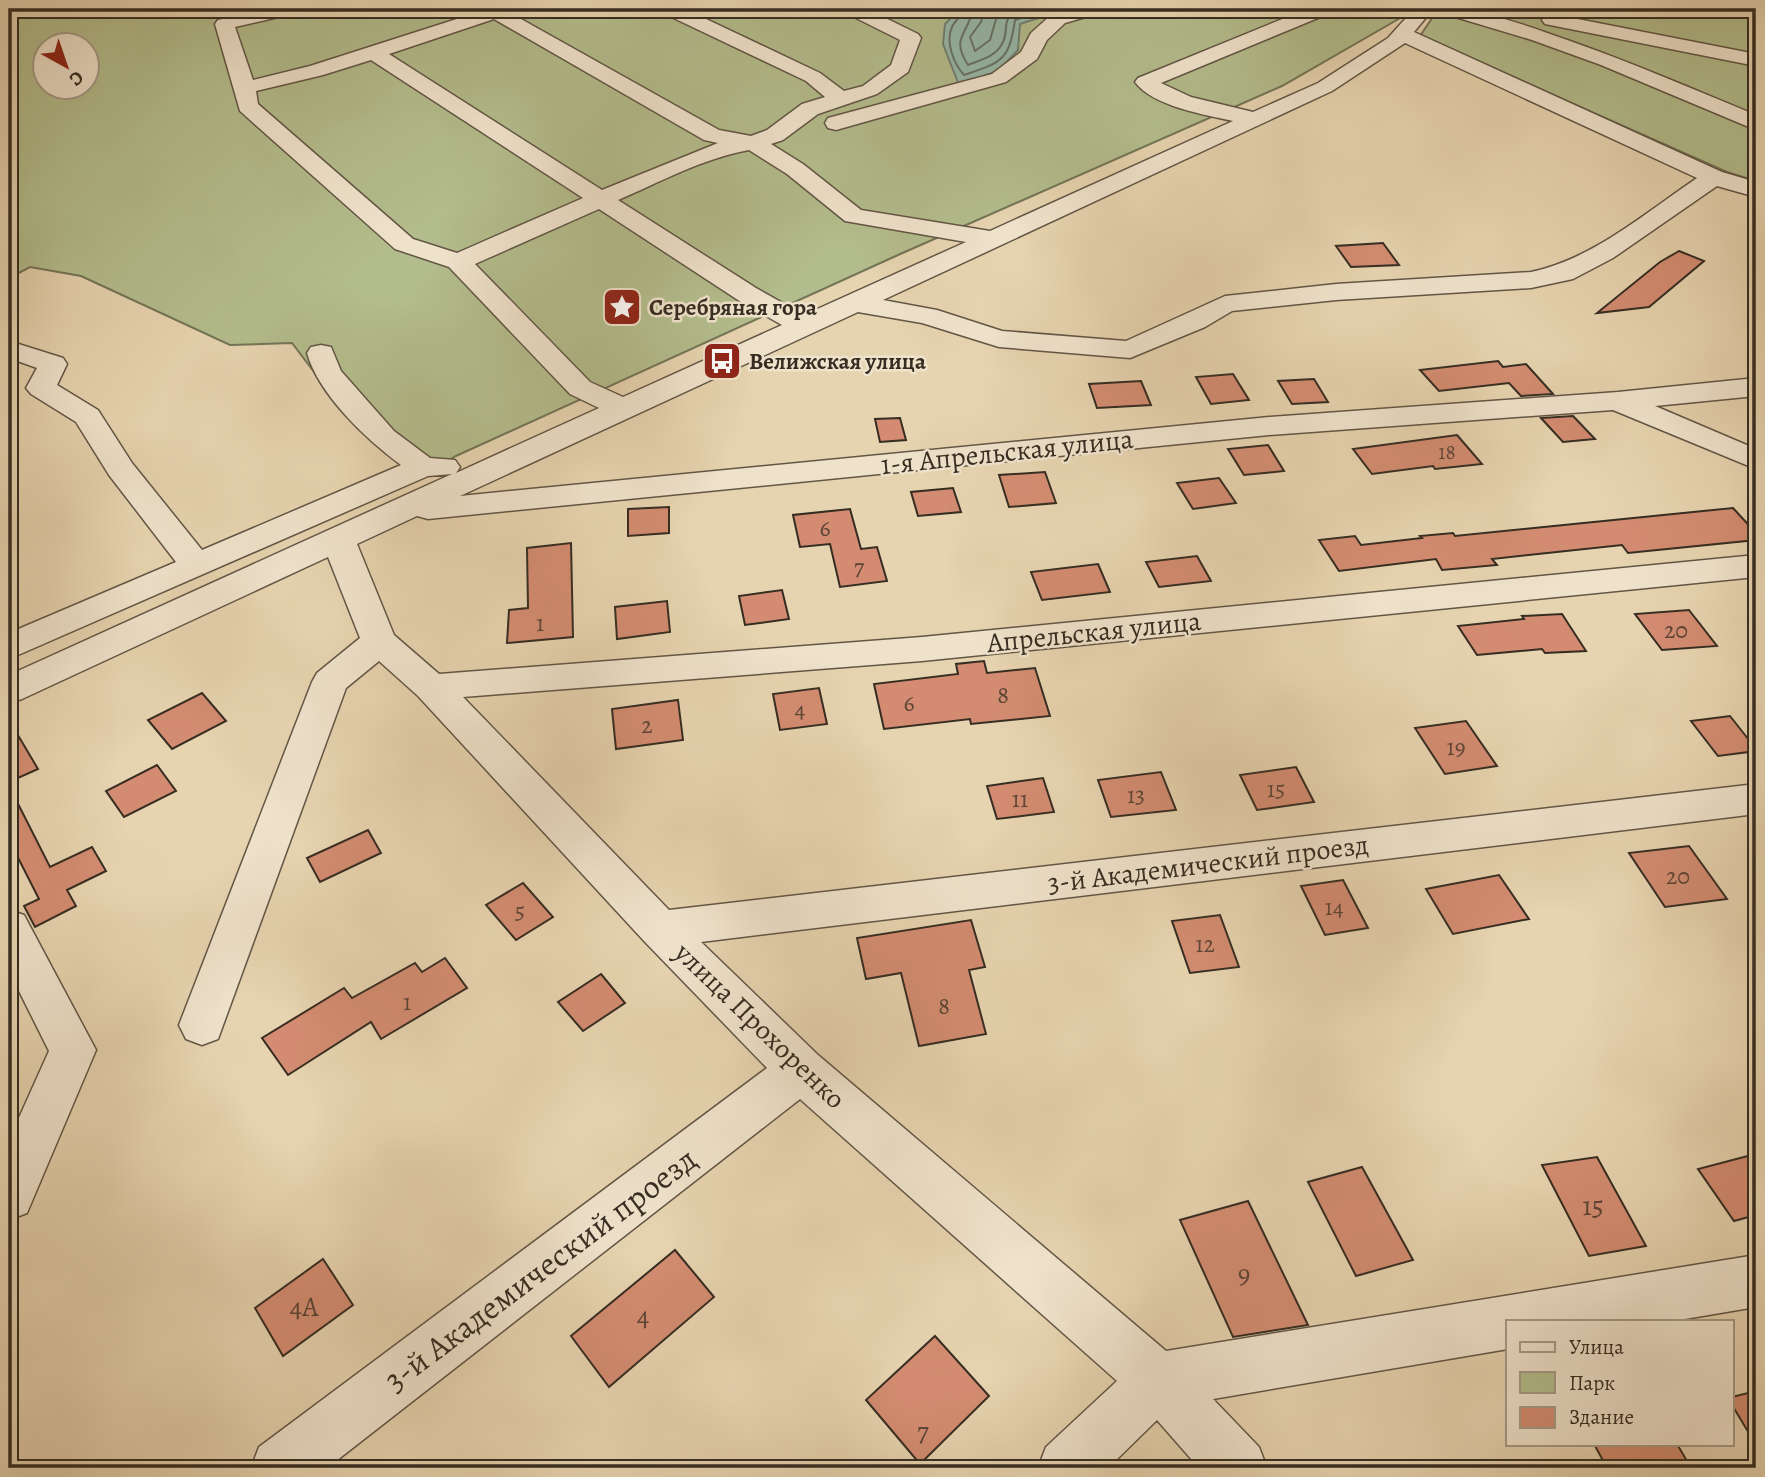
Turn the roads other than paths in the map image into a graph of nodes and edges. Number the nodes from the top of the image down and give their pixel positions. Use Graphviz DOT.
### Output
graph roads {
  1 [pos="289,9"];
  2 [pos="670,9"];
  3 [pos="853,9"];
  4 [pos="1105,9"];
  5 [pos="1320,9"];
  6 [pos="1424,9"];
  7 [pos="1449,9"];
  8 [pos="1500,9"];
  9 [pos="501,11"];
  10 [pos="252,13"];
  11 [pos="1399,22"];
  12 [pos="373,52"];
  13 [pos="1756,60"];
  14 [pos="248,87"];
  15 [pos="839,98"];
  16 [pos="1255,119"];
  17 [pos="1756,123"];
  18 [pos="764,139"];
  19 [pos="1714,177"];
  20 [pos="1756,190"];
  21 [pos="598,198"];
  22 [pos="995,239"];
  23 [pos="458,262"];
  24 [pos="854,303"];
  25 [pos="803,326"];
  26 [pos="9,349"];
  27 [pos="321,353"];
  28 [pos="1756,387"];
  29 [pos="1617,401"];
  30 [pos="624,408"];
  31 [pos="1756,460"];
  32 [pos="423,467"];
  33 [pos="495,467"];
  34 [pos="397,512"];
  35 [pos="338,539"];
  36 [pos="197,566"];
  37 [pos="1756,566"];
  38 [pos="379,641"];
  39 [pos="9,647"];
  40 [pos="431,687"];
  41 [pos="9,690"];
  42 [pos="1756,799"];
  43 [pos="9,928"];
  44 [pos="660,929"];
  45 [pos="202,1025"];
  46 [pos="801,1070"];
  47 [pos="9,1196"];
  48 [pos="1756,1281"];
  49 [pos="1522,1320"];
  50 [pos="1506,1323"];
  51 [pos="1158,1380"];
  52 [pos="280,1468"];
  53 [pos="1067,1468"];
  54 [pos="1238,1468"];
  1 -- 10 [label="street"];
  2 -- 15 [label="street"];
  3 -- 15 [label="street"];
  4 -- 18 [label="street"];
  5 -- 16 [label="street"];
  6 -- 11 [label="street"];
  7 -- 17 [label="street"];
  8 -- 13 [label="street"];
  9 -- 12 [label="street"];
  9 -- 18 [label="street"];
  10 -- 14 [label="street"];
  11 -- 16 [label="street"];
  11 -- 19 [label="street"];
  12 -- 14 [label="street"];
  12 -- 21 [label="street"];
  14 -- 23 [label="street"];
  15 -- 18 [label="street"];
  16 -- 22 [label="street"];
  18 -- 21 [label="street"];
  18 -- 22 [label="street"];
  19 -- 20 [label="street"];
  19 -- 24 [label="street"];
  21 -- 23 [label="street"];
  21 -- 25 [label="street"];
  22 -- 24 [label="street"];
  23 -- 30 [label="street"];
  24 -- 25 [label="street"];
  25 -- 30 [label="street"];
  26 -- 36 [label="street"];
  27 -- 32 [label="street"];
  28 -- 29 [label="street, 1-я Апрельская улица"];
  29 -- 31 [label="street, 1-я Апрельская улица"];
  29 -- 34 [label="street, 1-я Апрельская улица"];
  30 -- 33 [label="street"];
  32 -- 33 [label="street"];
  32 -- 36 [label="street"];
  33 -- 34 [label="street"];
  34 -- 35 [label="street"];
  35 -- 38 [label="street, улица Прохоренко"];
  35 -- 41 [label="street"];
  36 -- 39 [label="street"];
  37 -- 40 [label="street, Апрельская улица"];
  38 -- 40 [label="street, улица Прохоренко"];
  38 -- 45 [label="street"];
  40 -- 44 [label="street, улица Прохоренко"];
  42 -- 44 [label="street, 3-й Академический проезд"];
  43 -- 47 [label="street"];
  44 -- 46 [label="street, улица Прохоренко"];
  46 -- 51 [label="street, улица Прохоренко"];
  46 -- 52 [label="street, 3-й Академический проезд"];
  48 -- 49 [label="street"];
  50 -- 51 [label="street"];
  51 -- 53 [label="street"];
  51 -- 54 [label="street, улица Прохоренко"];
}
